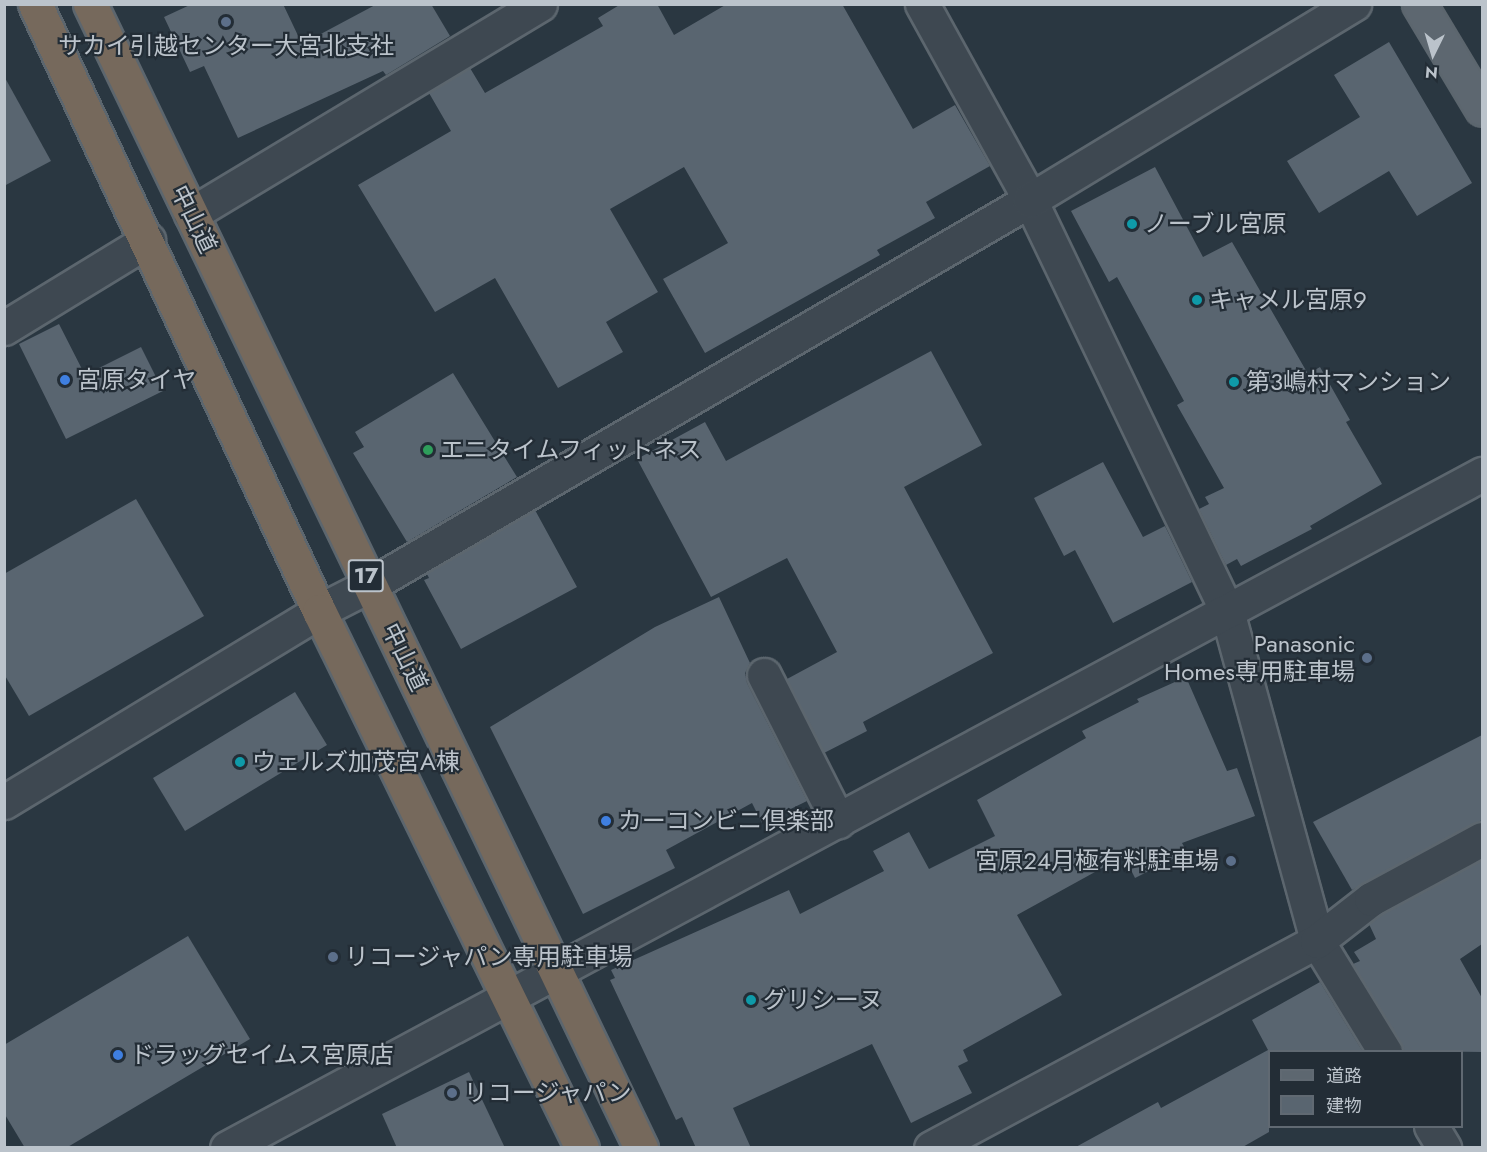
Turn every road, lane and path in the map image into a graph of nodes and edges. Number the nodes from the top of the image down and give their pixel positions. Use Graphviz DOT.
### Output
graph roads {
  1 [pos="35,4"];
  2 [pos="90,4"];
  3 [pos="540,4"];
  4 [pos="922,4"];
  5 [pos="1354,4"];
  6 [pos="1419,4"];
  7 [pos="1482,109"];
  8 [pos="1030,200"];
  9 [pos="191,214"];
  10 [pos="148,240"];
  11 [pos="4,328"];
  12 [pos="1482,474"];
  13 [pos="370,585"];
  14 [pos="319,611"];
  15 [pos="1227,611"];
  16 [pos="764,675"];
  17 [pos="4,802"];
  18 [pos="838,820"];
  19 [pos="1482,839"];
  20 [pos="1317,942"];
  21 [pos="556,972"];
  22 [pos="510,997"];
  23 [pos="1384,1050"];
  24 [pos="1432,1128"];
  25 [pos="227,1148"];
  26 [pos="582,1148"];
  27 [pos="641,1148"];
  28 [pos="931,1148"];
  29 [pos="1444,1148"];
  1 -- 10 [label="highway, 中山道 / 17"];
  2 -- 9 [label="highway, 中山道 / 17"];
  3 -- 9 [label="street"];
  4 -- 8 [label="street"];
  5 -- 8 [label="street"];
  6 -- 7 [label="main road"];
  8 -- 13 [label="street"];
  8 -- 15 [label="street"];
  9 -- 13 [label="highway, 中山道 / 17"];
  10 -- 11 [label="street"];
  10 -- 14 [label="highway, 中山道 / 17"];
  12 -- 15 [label="street"];
  13 -- 14 [label="street"];
  13 -- 21 [label="highway, 中山道 / 17"];
  14 -- 17 [label="street"];
  14 -- 22 [label="highway, 中山道 / 17"];
  15 -- 18 [label="street"];
  15 -- 20 [label="street"];
  16 -- 18 [label="street"];
  18 -- 21 [label="street"];
  19 -- 20 [label="street"];
  20 -- 23 [label="street"];
  20 -- 28 [label="street"];
  21 -- 22 [label="street"];
  21 -- 27 [label="highway, 中山道 / 17"];
  22 -- 25 [label="street"];
  22 -- 26 [label="highway, 中山道 / 17"];
  24 -- 29 [label="street"];
}
